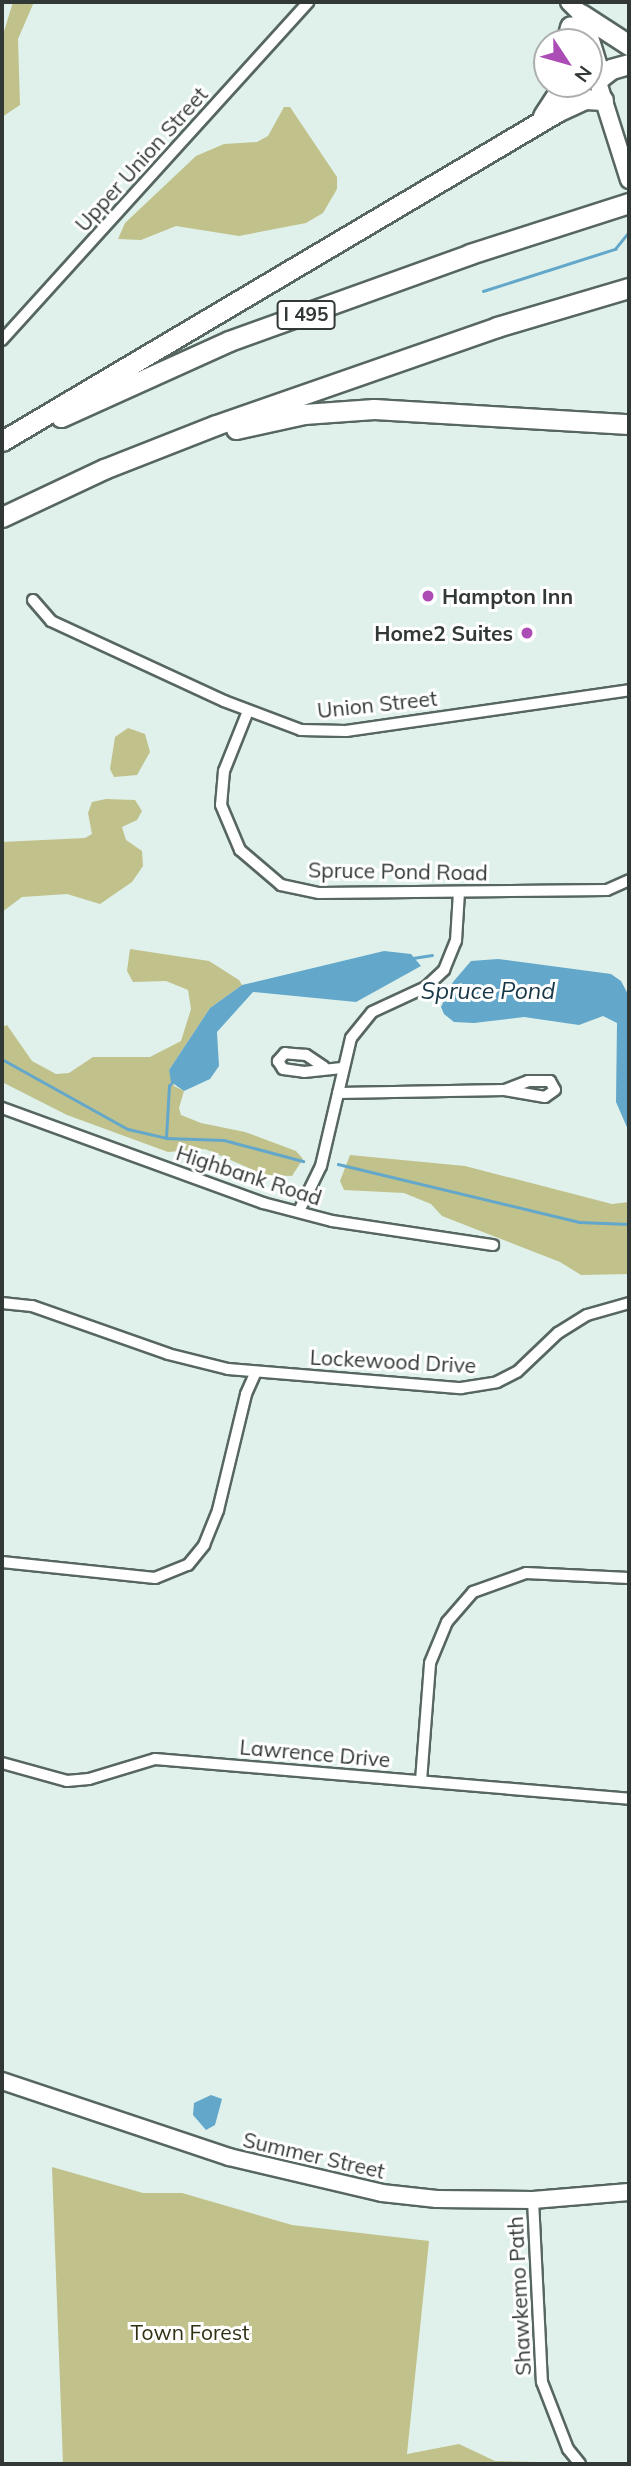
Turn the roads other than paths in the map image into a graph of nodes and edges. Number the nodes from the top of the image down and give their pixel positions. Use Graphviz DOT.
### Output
graph roads {
  1 [pos="308,2"];
  2 [pos="572,21"];
  3 [pos="629,45"];
  4 [pos="629,64"];
  5 [pos="603,72"];
  6 [pos="554,98"];
  7 [pos="603,100"];
  8 [pos="536,125"];
  9 [pos="629,180"];
  10 [pos="624,205"];
  11 [pos="629,288"];
  12 [pos="2,340"];
  13 [pos="629,424"];
  14 [pos="2,443"];
  15 [pos="104,469"];
  16 [pos="2,517"];
  17 [pos="33,600"];
  18 [pos="629,691"];
  19 [pos="248,711"];
  20 [pos="629,880"];
  21 [pos="459,892"];
  22 [pos="324,1067"];
  23 [pos="342,1068"];
  24 [pos="505,1090"];
  25 [pos="338,1093"];
  26 [pos="2,1108"];
  27 [pos="300,1209"];
  28 [pos="493,1245"];
  29 [pos="2,1303"];
  30 [pos="629,1303"];
  31 [pos="255,1374"];
  32 [pos="2,1562"];
  33 [pos="629,1578"];
  34 [pos="2,1763"];
  35 [pos="421,1781"];
  36 [pos="629,1799"];
  37 [pos="2,2081"];
  38 [pos="629,2192"];
  39 [pos="533,2200"];
  40 [pos="580,2464"];
  1 -- 12 [label="street, Upper Union Street"];
  2 -- 3 [label="highway"];
  4 -- 5 [label="highway"];
  6 -- 8 [label="highway"];
  7 -- 8 [label="highway"];
  7 -- 9 [label="main road"];
  8 -- 14 [label="highway"];
  10 -- 14 [label="highway, I 495"];
  11 -- 15 [label="highway"];
  13 -- 15 [label="highway"];
  15 -- 16 [label="highway"];
  17 -- 19 [label="street, Union Street"];
  18 -- 19 [label="street, Union Street"];
  19 -- 21 [label="street, Spruce Pond Road"];
  20 -- 21 [label="street, Spruce Pond Road"];
  21 -- 23 [label="street"];
  22 -- 23 [label="street"];
  23 -- 25 [label="street"];
  24 -- 25 [label="street"];
  25 -- 27 [label="street"];
  26 -- 27 [label="street, Highbank Road"];
  27 -- 28 [label="street, Highbank Road"];
  29 -- 31 [label="street, Lockewood Drive"];
  30 -- 31 [label="street, Lockewood Drive"];
  31 -- 32 [label="street"];
  33 -- 35 [label="street"];
  34 -- 35 [label="street, Lawrence Drive"];
  35 -- 36 [label="street, Lawrence Drive"];
  37 -- 39 [label="main road, Summer Street"];
  38 -- 39 [label="main road, Summer Street"];
  39 -- 40 [label="street, Shawkemo Path"];
}
